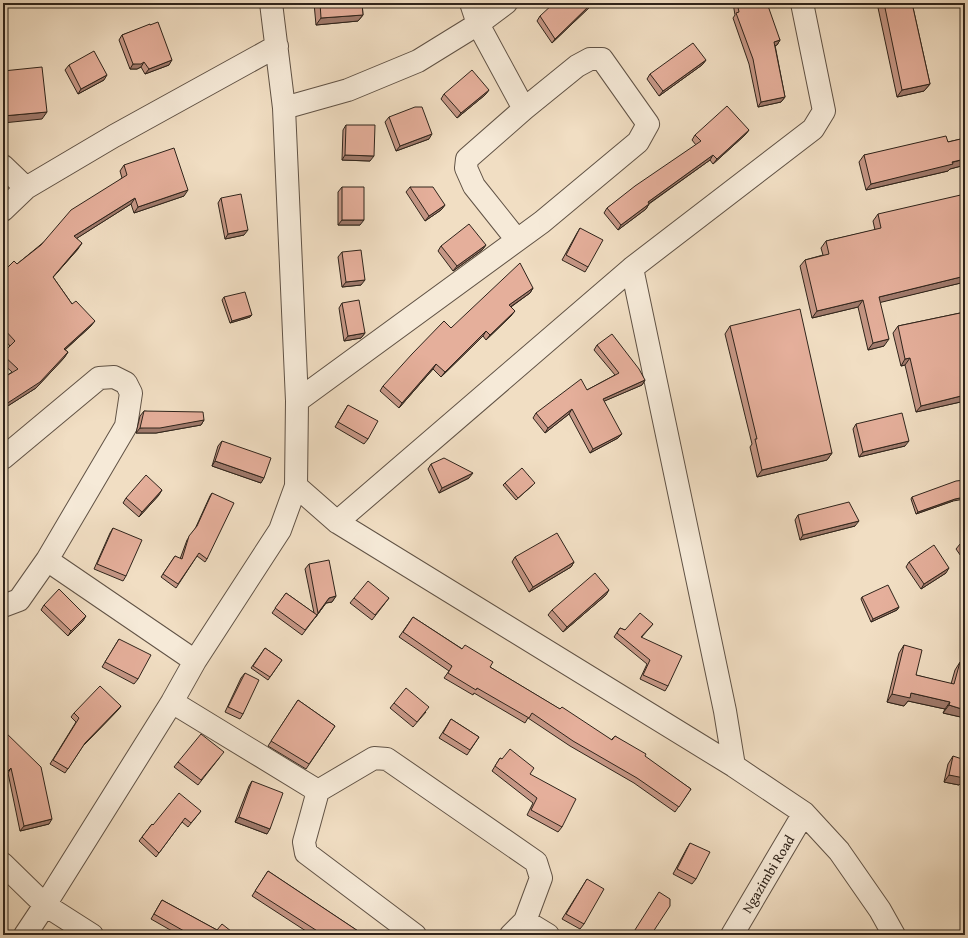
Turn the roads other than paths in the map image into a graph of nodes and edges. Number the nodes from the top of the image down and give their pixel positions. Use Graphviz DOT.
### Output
graph roads {
  1 [pos="271,3"];
  2 [pos="471,3"];
  3 [pos="506,3"];
  4 [pos="802,3"];
  5 [pos="478,24"];
  6 [pos="276,46"];
  7 [pos="284,108"];
  8 [pos="524,109"];
  9 [pos="3,166"];
  10 [pos="26,188"];
  11 [pos="3,210"];
  12 [pos="517,240"];
  13 [pos="632,268"];
  14 [pos="297,401"];
  15 [pos="3,458"];
  16 [pos="296,486"];
  17 [pos="337,522"];
  18 [pos="47,560"];
  19 [pos="3,606"];
  20 [pos="195,662"];
  21 [pos="172,702"];
  22 [pos="734,766"];
  23 [pos="318,791"];
  24 [pos="804,814"];
  25 [pos="3,864"];
  26 [pos="45,905"];
  27 [pos="518,928"];
  28 [pos="25,935"];
  29 [pos="92,935"];
  30 [pos="415,935"];
  31 [pos="548,935"];
  32 [pos="732,935"];
  33 [pos="894,935"];
  1 -- 6 [label="street"];
  2 -- 5 [label="street"];
  3 -- 5 [label="street"];
  4 -- 13 [label="street"];
  5 -- 7 [label="street"];
  5 -- 8 [label="street"];
  6 -- 7 [label="street"];
  6 -- 10 [label="street"];
  7 -- 14 [label="street"];
  8 -- 12 [label="street"];
  8 -- 12 [label="street"];
  9 -- 10 [label="street"];
  10 -- 11 [label="street"];
  12 -- 14 [label="street"];
  13 -- 17 [label="street"];
  13 -- 22 [label="street"];
  14 -- 16 [label="street"];
  15 -- 18 [label="street"];
  16 -- 17 [label="street"];
  16 -- 20 [label="street"];
  17 -- 22 [label="street"];
  18 -- 19 [label="street"];
  18 -- 20 [label="street"];
  20 -- 21 [label="street"];
  21 -- 23 [label="street"];
  21 -- 26 [label="street"];
  22 -- 24 [label="street"];
  23 -- 27 [label="street"];
  23 -- 30 [label="street"];
  24 -- 32 [label="street, Ngazimbi Road"];
  24 -- 33 [label="street"];
  25 -- 26 [label="street"];
  26 -- 28 [label="street"];
  26 -- 29 [label="street"];
  27 -- 31 [label="street"];
}
